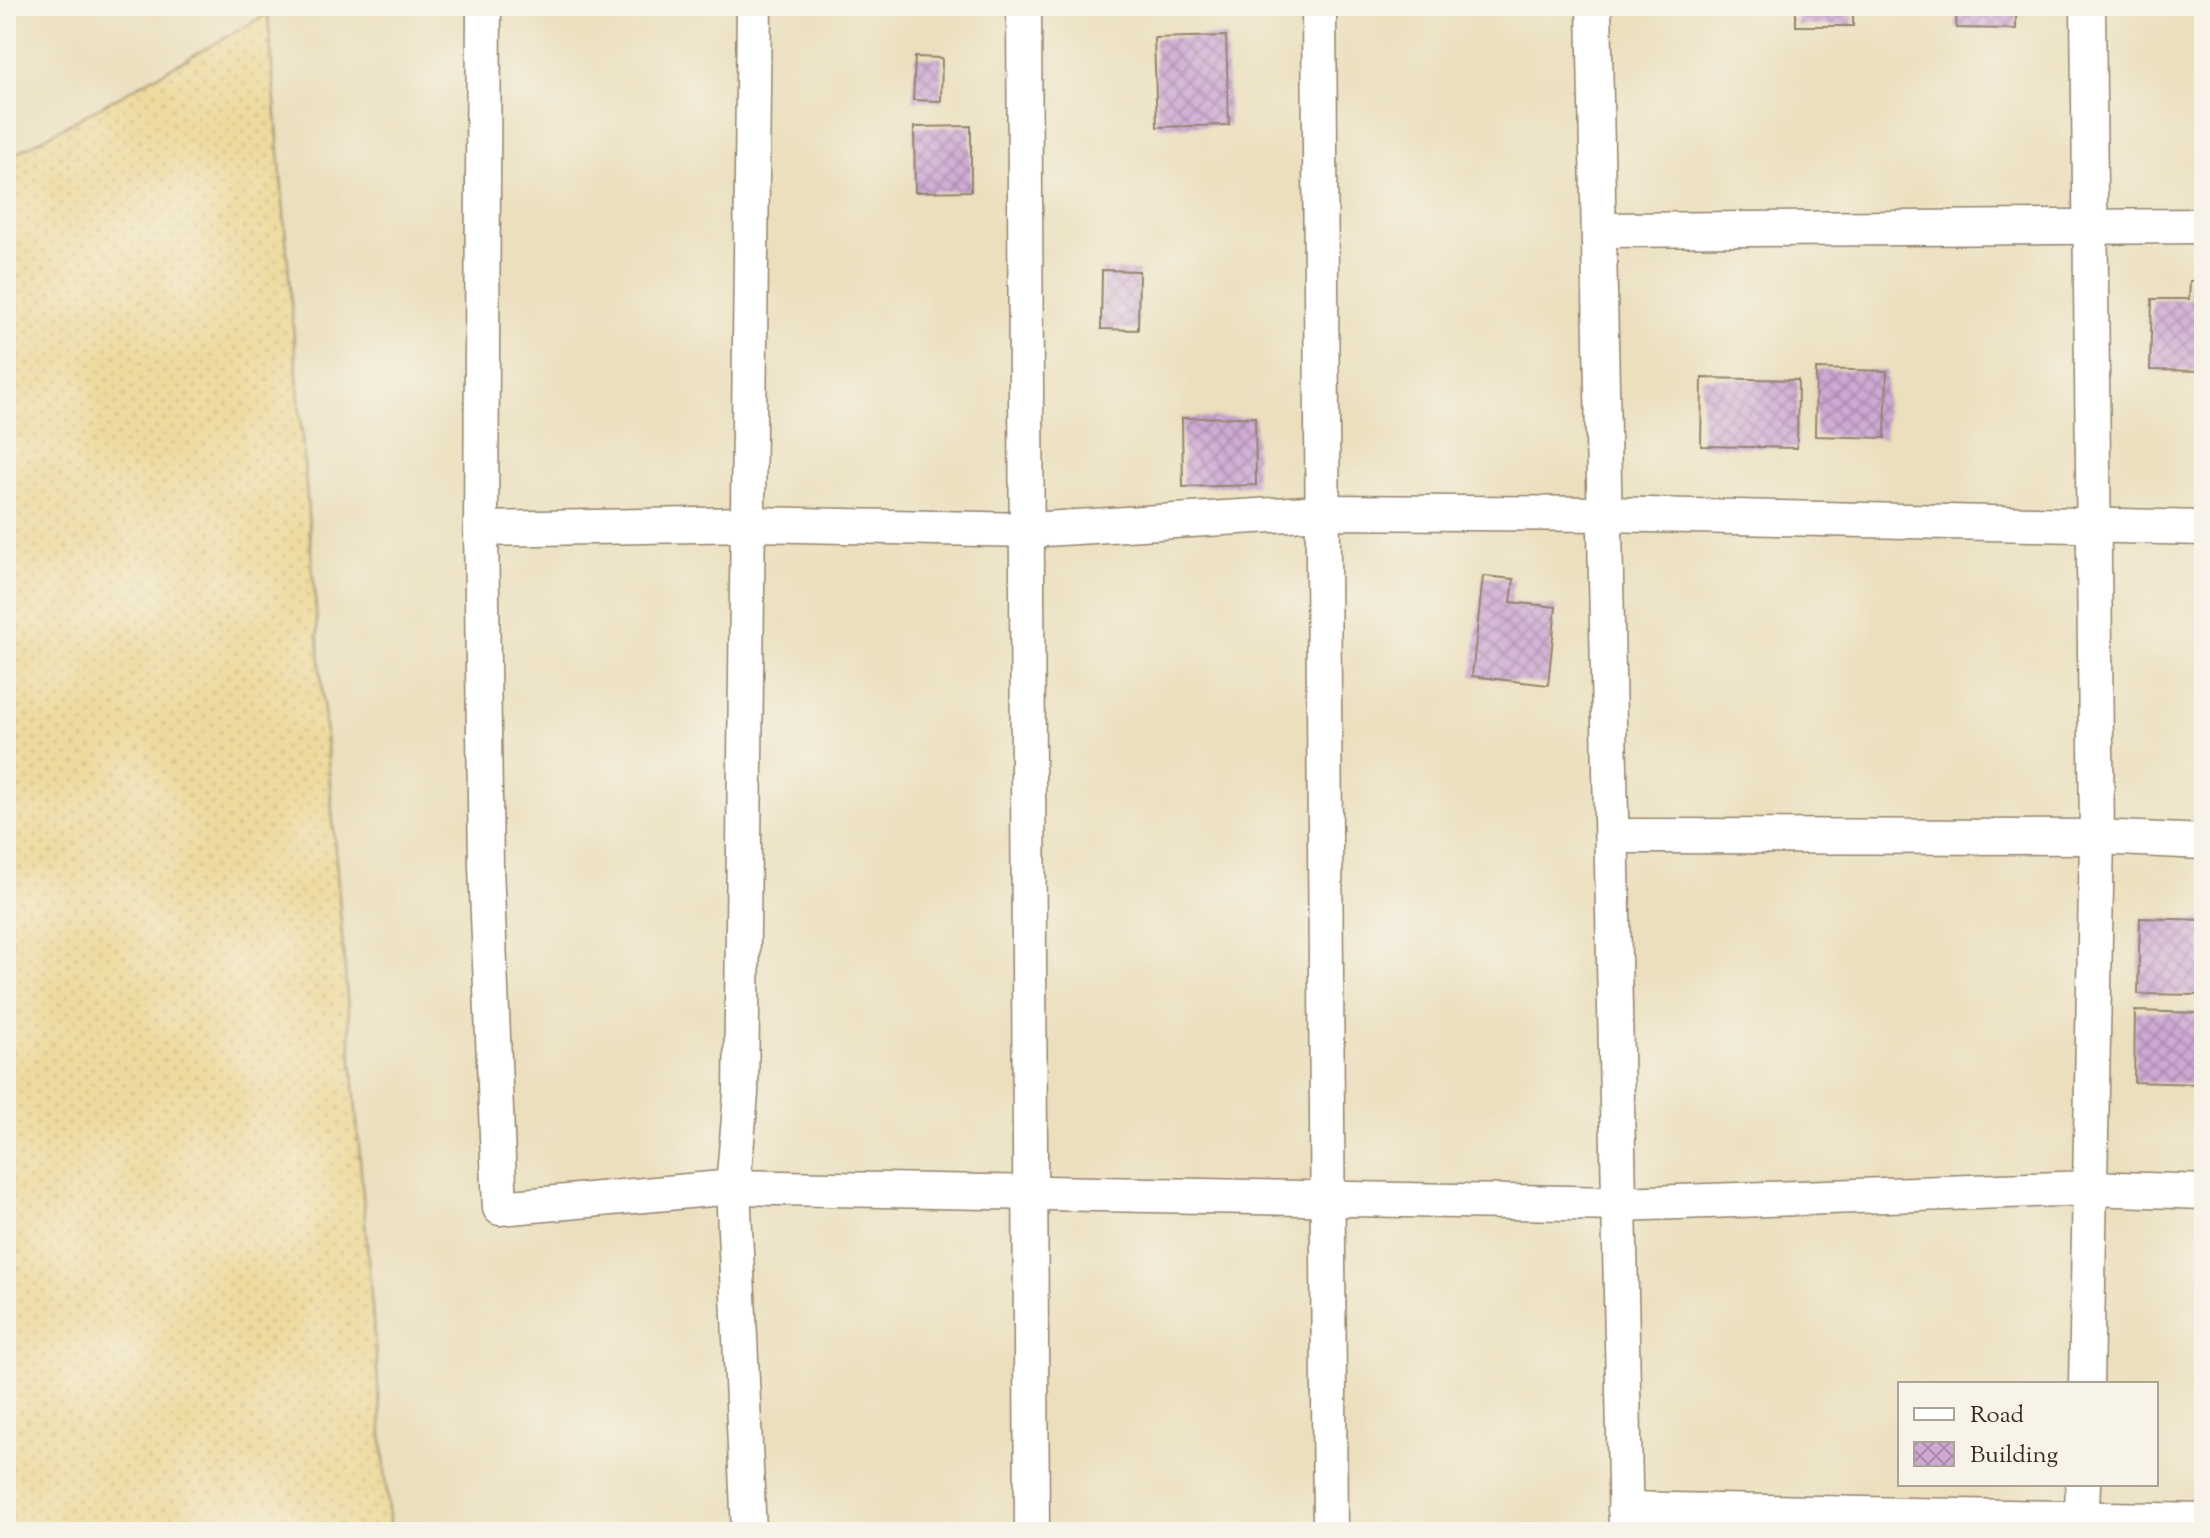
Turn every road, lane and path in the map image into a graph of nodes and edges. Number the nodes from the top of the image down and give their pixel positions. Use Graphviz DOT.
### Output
graph roads {
  1 [pos="484,6"];
  2 [pos="754,6"];
  3 [pos="1024,6"];
  4 [pos="1319,6"];
  5 [pos="1594,6"];
  6 [pos="2088,6"];
  7 [pos="2091,226"];
  8 [pos="2204,226"];
  9 [pos="1599,230"];
  10 [pos="1323,512"];
  11 [pos="1605,514"];
  12 [pos="749,524"];
  13 [pos="2094,525"];
  14 [pos="2204,528"];
  15 [pos="481,529"];
  16 [pos="1028,530"];
  17 [pos="1612,836"];
  18 [pos="2097,837"];
  19 [pos="2204,842"];
  20 [pos="733,1187"];
  21 [pos="2091,1188"];
  22 [pos="1031,1191"];
  23 [pos="2204,1192"];
  24 [pos="1328,1197"];
  25 [pos="1619,1204"];
  26 [pos="2086,1382"];
  27 [pos="2082,1511"];
  28 [pos="1626,1520"];
  29 [pos="2204,1521"];
  30 [pos="749,1532"];
  31 [pos="1032,1532"];
  32 [pos="1330,1532"];
  1 -- 15 [label="street"];
  2 -- 12 [label="street"];
  3 -- 16 [label="street"];
  4 -- 10 [label="street"];
  5 -- 9 [label="street"];
  6 -- 7 [label="street"];
  7 -- 8 [label="street"];
  7 -- 9 [label="street"];
  7 -- 13 [label="street"];
  9 -- 11 [label="street"];
  10 -- 11 [label="street"];
  10 -- 16 [label="street"];
  10 -- 24 [label="street"];
  11 -- 13 [label="street"];
  11 -- 17 [label="street"];
  12 -- 15 [label="street"];
  12 -- 16 [label="street"];
  12 -- 20 [label="street"];
  13 -- 14 [label="street"];
  13 -- 18 [label="street"];
  15 -- 20 [label="street"];
  16 -- 22 [label="street"];
  17 -- 18 [label="street"];
  17 -- 25 [label="street"];
  18 -- 19 [label="street"];
  18 -- 21 [label="street"];
  20 -- 22 [label="street"];
  20 -- 30 [label="street"];
  21 -- 23 [label="street"];
  21 -- 25 [label="street"];
  21 -- 26 [label="street"];
  22 -- 24 [label="street"];
  22 -- 31 [label="street"];
  24 -- 25 [label="street"];
  24 -- 32 [label="street"];
  25 -- 28 [label="street"];
  27 -- 28 [label="street"];
  27 -- 29 [label="street"];
}
